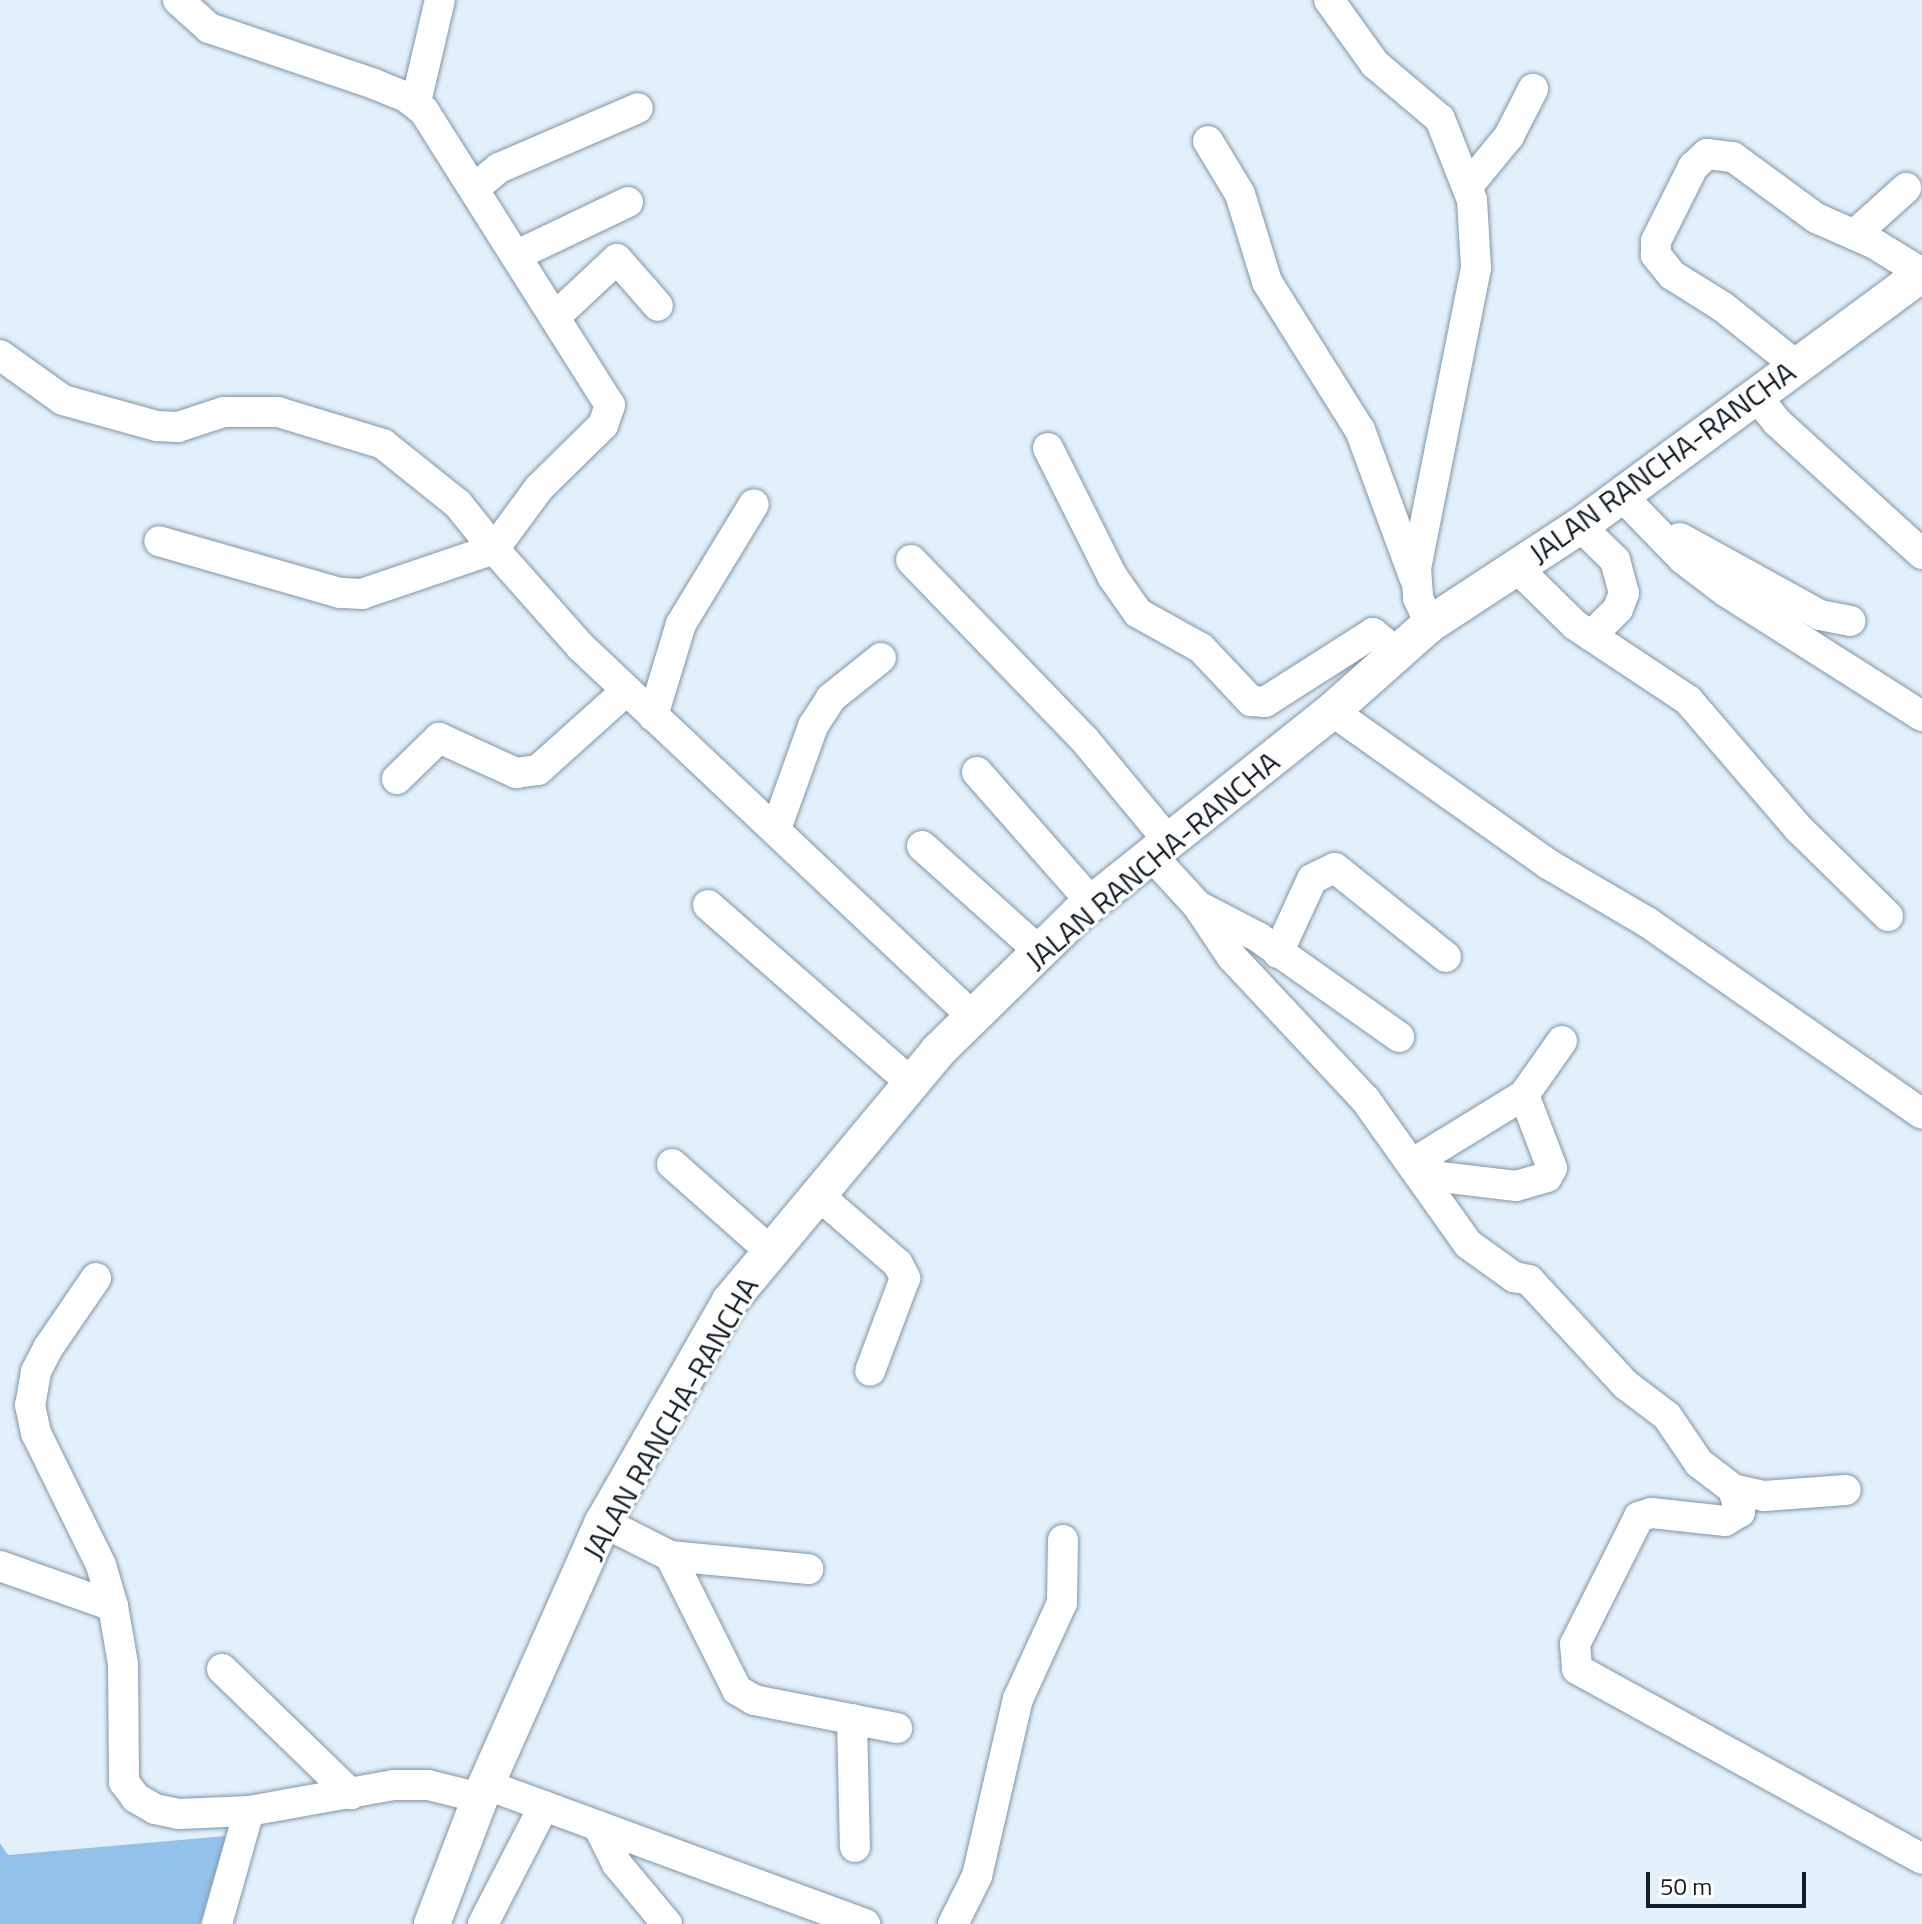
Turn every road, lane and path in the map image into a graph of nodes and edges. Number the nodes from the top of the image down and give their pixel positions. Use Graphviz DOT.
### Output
graph roads {
  1 [pos="178,0"];
  2 [pos="440,0"];
  3 [pos="1329,0"];
  4 [pos="1533,89"];
  5 [pos="416,102"];
  6 [pos="638,108"];
  7 [pos="1208,141"];
  8 [pos="1468,186"];
  9 [pos="475,188"];
  10 [pos="1906,188"];
  11 [pos="628,202"];
  12 [pos="1855,234"];
  13 [pos="517,255"];
  14 [pos="1918,284"];
  15 [pos="658,306"];
  16 [pos="556,316"];
  17 [pos="0,355"];
  18 [pos="1797,366"];
  19 [pos="1756,396"];
  20 [pos="1048,448"];
  21 [pos="1621,495"];
  22 [pos="754,504"];
  23 [pos="1650,522"];
  24 [pos="1580,526"];
  25 [pos="159,541"];
  26 [pos="494,549"];
  27 [pos="1922,554"];
  28 [pos="911,560"];
  29 [pos="1516,567"];
  30 [pos="1417,582"];
  31 [pos="1850,621"];
  32 [pos="1430,624"];
  33 [pos="1591,636"];
  34 [pos="1398,654"];
  35 [pos="881,658"];
  36 [pos="626,691"];
  37 [pos="1332,711"];
  38 [pos="653,716"];
  39 [pos="1922,716"];
  40 [pos="977,772"];
  41 [pos="397,779"];
  42 [pos="776,829"];
  43 [pos="922,846"];
  44 [pos="1161,850"];
  45 [pos="1092,903"];
  46 [pos="708,905"];
  47 [pos="1197,905"];
  48 [pos="1888,916"];
  49 [pos="1039,951"];
  50 [pos="1278,953"];
  51 [pos="1446,957"];
  52 [pos="971,1015"];
  53 [pos="1399,1037"];
  54 [pos="1562,1041"];
  55 [pos="911,1083"];
  56 [pos="1524,1095"];
  57 [pos="1922,1114"];
  58 [pos="672,1164"];
  59 [pos="1418,1169"];
  60 [pos="816,1193"];
  61 [pos="769,1250"];
  62 [pos="96,1278"];
  63 [pos="870,1371"];
  64 [pos="1733,1489"];
  65 [pos="1846,1490"];
  66 [pos="603,1522"];
  67 [pos="1063,1540"];
  68 [pos="670,1556"];
  69 [pos="0,1566"];
  70 [pos="808,1569"];
  71 [pos="113,1606"];
  72 [pos="222,1669"];
  73 [pos="852,1719"];
  74 [pos="897,1728"];
  75 [pos="484,1792"];
  76 [pos="351,1794"];
  77 [pos="544,1806"];
  78 [pos="249,1811"];
  79 [pos="598,1826"];
  80 [pos="855,1847"];
  81 [pos="1922,1859"];
  82 [pos="217,1924"];
  83 [pos="432,1924"];
  84 [pos="483,1924"];
  85 [pos="667,1924"];
  86 [pos="865,1924"];
  87 [pos="953,1924"];
  1 -- 5 [label="street"];
  2 -- 5 [label="street"];
  3 -- 8 [label="street"];
  4 -- 8 [label="street"];
  5 -- 9 [label="street"];
  6 -- 9 [label="street"];
  7 -- 30 [label="street"];
  8 -- 30 [label="street"];
  9 -- 13 [label="street"];
  10 -- 12 [label="street"];
  11 -- 13 [label="street"];
  12 -- 14 [label="street"];
  12 -- 18 [label="street"];
  13 -- 16 [label="street"];
  14 -- 18 [label="main road, JALAN RANCHA-RANCHA"];
  15 -- 16 [label="street"];
  16 -- 26 [label="street"];
  17 -- 26 [label="street"];
  18 -- 19 [label="main road, JALAN RANCHA-RANCHA"];
  19 -- 21 [label="main road, JALAN RANCHA-RANCHA"];
  19 -- 27 [label="street"];
  20 -- 34 [label="street"];
  21 -- 23 [label="street"];
  21 -- 24 [label="main road, JALAN RANCHA-RANCHA"];
  22 -- 38 [label="street"];
  23 -- 31 [label="street"];
  23 -- 39 [label="street"];
  24 -- 29 [label="main road, JALAN RANCHA-RANCHA"];
  24 -- 33 [label="street"];
  25 -- 26 [label="street"];
  26 -- 36 [label="street"];
  28 -- 44 [label="street"];
  29 -- 32 [label="main road, JALAN RANCHA-RANCHA"];
  29 -- 33 [label="street"];
  30 -- 32 [label="street"];
  32 -- 34 [label="main road, JALAN RANCHA-RANCHA"];
  33 -- 48 [label="street"];
  34 -- 37 [label="main road, JALAN RANCHA-RANCHA"];
  35 -- 42 [label="street"];
  36 -- 38 [label="street"];
  36 -- 41 [label="street"];
  37 -- 44 [label="main road, JALAN RANCHA-RANCHA"];
  37 -- 57 [label="street"];
  38 -- 42 [label="street"];
  40 -- 45 [label="street"];
  42 -- 52 [label="street"];
  43 -- 49 [label="street"];
  44 -- 45 [label="main road, JALAN RANCHA-RANCHA"];
  44 -- 47 [label="street"];
  45 -- 49 [label="main road, JALAN RANCHA-RANCHA"];
  46 -- 55 [label="street"];
  47 -- 50 [label="street"];
  47 -- 59 [label="street"];
  49 -- 52 [label="main road, JALAN RANCHA-RANCHA"];
  50 -- 51 [label="street"];
  50 -- 53 [label="street"];
  52 -- 55 [label="main road, JALAN RANCHA-RANCHA"];
  54 -- 56 [label="street"];
  55 -- 60 [label="main road, JALAN RANCHA-RANCHA"];
  56 -- 59 [label="street"];
  56 -- 59 [label="street"];
  58 -- 61 [label="street"];
  59 -- 64 [label="street"];
  60 -- 61 [label="main road, JALAN RANCHA-RANCHA"];
  60 -- 63 [label="street"];
  61 -- 66 [label="main road, JALAN RANCHA-RANCHA"];
  62 -- 71 [label="street"];
  64 -- 65 [label="street"];
  64 -- 81 [label="street"];
  66 -- 68 [label="street"];
  66 -- 75 [label="main road, JALAN RANCHA-RANCHA"];
  67 -- 87 [label="street"];
  68 -- 70 [label="street"];
  68 -- 73 [label="street"];
  69 -- 71 [label="street"];
  71 -- 78 [label="street"];
  72 -- 76 [label="street"];
  73 -- 74 [label="street"];
  73 -- 80 [label="street"];
  75 -- 76 [label="street"];
  75 -- 77 [label="street"];
  75 -- 83 [label="main road, JALAN RANCHA-RANCHA"];
  76 -- 78 [label="street"];
  77 -- 79 [label="street"];
  77 -- 84 [label="street"];
  78 -- 82 [label="street"];
  79 -- 85 [label="street"];
  79 -- 86 [label="street"];
}
